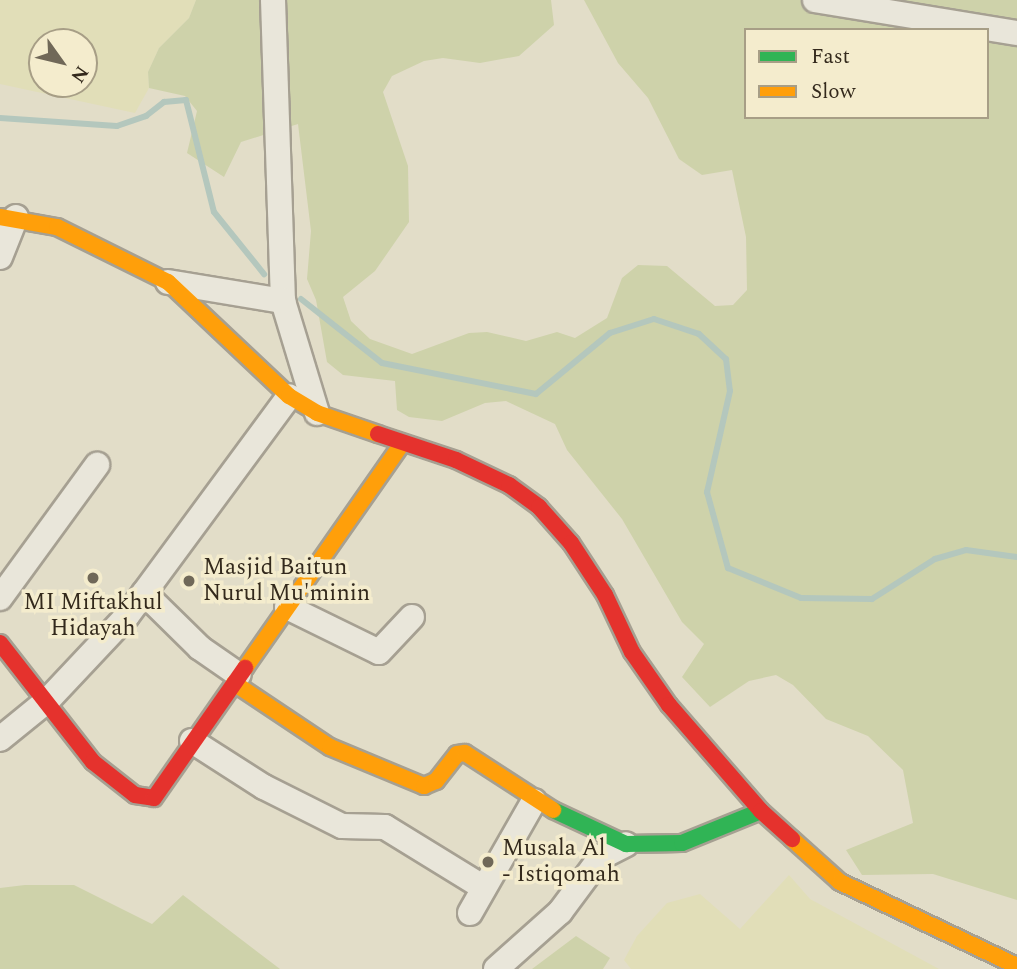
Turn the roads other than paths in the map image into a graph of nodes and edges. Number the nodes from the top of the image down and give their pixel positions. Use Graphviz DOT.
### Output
graph roads {
  1 [pos="273,0"];
  2 [pos="814,0"];
  3 [pos="986,28"];
  4 [pos="989,28"];
  5 [pos="1017,33"];
  6 [pos="8,217"];
  7 [pos="0,257"];
  8 [pos="168,282"];
  9 [pos="283,301"];
  10 [pos="289,396"];
  11 [pos="317,413"];
  12 [pos="401,445"];
  13 [pos="97,464"];
  14 [pos="144,593"];
  15 [pos="0,598"];
  16 [pos="287,607"];
  17 [pos="412,617"];
  18 [pos="0,643"];
  19 [pos="237,679"];
  20 [pos="48,700"];
  21 [pos="0,738"];
  22 [pos="192,741"];
  23 [pos="534,801"];
  24 [pos="761,811"];
  25 [pos="626,844"];
  26 [pos="484,888"];
  27 [pos="470,913"];
  28 [pos="1017,966"];
  29 [pos="496,969"];
  1 -- 9 [label="street"];
  2 -- 3 [label="street"];
  4 -- 5 [label="street"];
  6 -- 7 [label="street"];
  6 -- 8 [label="main road"];
  8 -- 9 [label="street"];
  8 -- 10 [label="main road"];
  9 -- 11 [label="street"];
  10 -- 11 [label="main road"];
  10 -- 14 [label="street"];
  11 -- 12 [label="main road"];
  12 -- 16 [label="main road"];
  12 -- 24 [label="main road"];
  13 -- 15 [label="street"];
  14 -- 19 [label="street"];
  14 -- 20 [label="street"];
  16 -- 17 [label="street"];
  16 -- 19 [label="main road"];
  18 -- 20 [label="main road"];
  19 -- 22 [label="main road"];
  19 -- 23 [label="main road"];
  20 -- 21 [label="street"];
  20 -- 22 [label="main road"];
  22 -- 26 [label="street"];
  23 -- 25 [label="main road"];
  23 -- 26 [label="street"];
  24 -- 25 [label="main road"];
  24 -- 28 [label="main road"];
  25 -- 29 [label="street"];
  26 -- 27 [label="street"];
}
